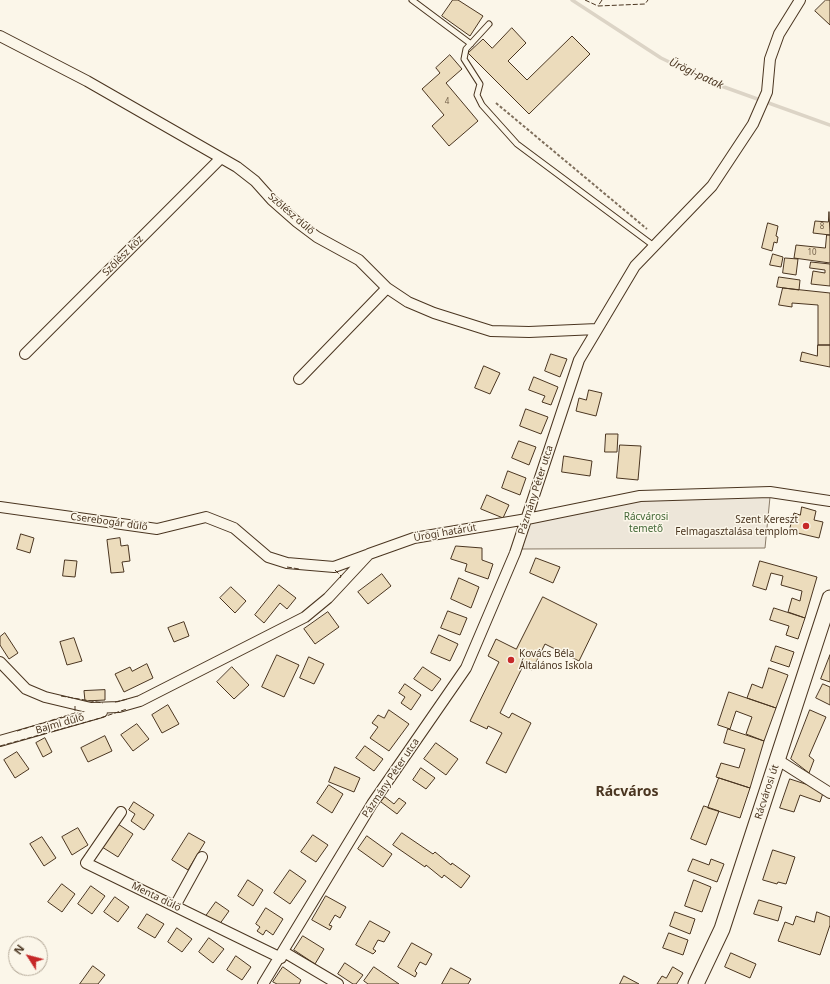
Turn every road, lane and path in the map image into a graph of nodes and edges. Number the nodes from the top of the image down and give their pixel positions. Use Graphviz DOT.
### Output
graph roads {
  1 [pos="412,0"];
  2 [pos="800,0"];
  3 [pos="489,24"];
  4 [pos="0,36"];
  5 [pos="471,44"];
  6 [pos="496,104"];
  7 [pos="221,158"];
  8 [pos="656,244"];
  9 [pos="388,288"];
  10 [pos="597,329"];
  11 [pos="25,354"];
  12 [pos="299,379"];
  13 [pos="830,500"];
  14 [pos="0,507"];
  15 [pos="527,519"];
  16 [pos="369,554"];
  17 [pos="830,598"];
  18 [pos="0,662"];
  19 [pos="119,707"];
  20 [pos="0,740"];
  21 [pos="778,760"];
  22 [pos="830,793"];
  23 [pos="121,812"];
  24 [pos="202,857"];
  25 [pos="175,906"];
  26 [pos="282,955"];
  27 [pos="263,984"];
  28 [pos="338,984"];
  29 [pos="696,984"];
  1 -- 5 [label="lane"];
  2 -- 8 [label="street, Pázmány Péter utca"];
  3 -- 5 [label="lane"];
  4 -- 7 [label="street, Szőlész dűlő"];
  5 -- 8 [label="lane"];
  6 -- 8 [label="path"];
  7 -- 9 [label="street, Szőlész dűlő"];
  7 -- 11 [label="street, Szőlész köz"];
  8 -- 10 [label="street, Pázmány Péter utca"];
  9 -- 10 [label="street, Szőlész dűlő"];
  9 -- 12 [label="street"];
  10 -- 15 [label="street, Pázmány Péter utca"];
  13 -- 15 [label="street, Ürögi határút"];
  14 -- 16 [label="street, Cserebogár dűlő"];
  15 -- 16 [label="street, Ürögi határút"];
  15 -- 26 [label="street, Pázmány Péter utca"];
  16 -- 19 [label="street, Ürögi határút"];
  17 -- 21 [label="street, Rácvárosi út"];
  18 -- 19 [label="street, Ürögi határút"];
  19 -- 20 [label="street, Bajmi dűlő"];
  21 -- 22 [label="street"];
  21 -- 29 [label="street, Rácvárosi út"];
  23 -- 25 [label="street, Menta dűlő"];
  24 -- 25 [label="street"];
  25 -- 26 [label="street, Menta dűlő"];
  26 -- 27 [label="street, Pázmány Péter utca"];
  26 -- 28 [label="street, Menta dűlő"];
}
